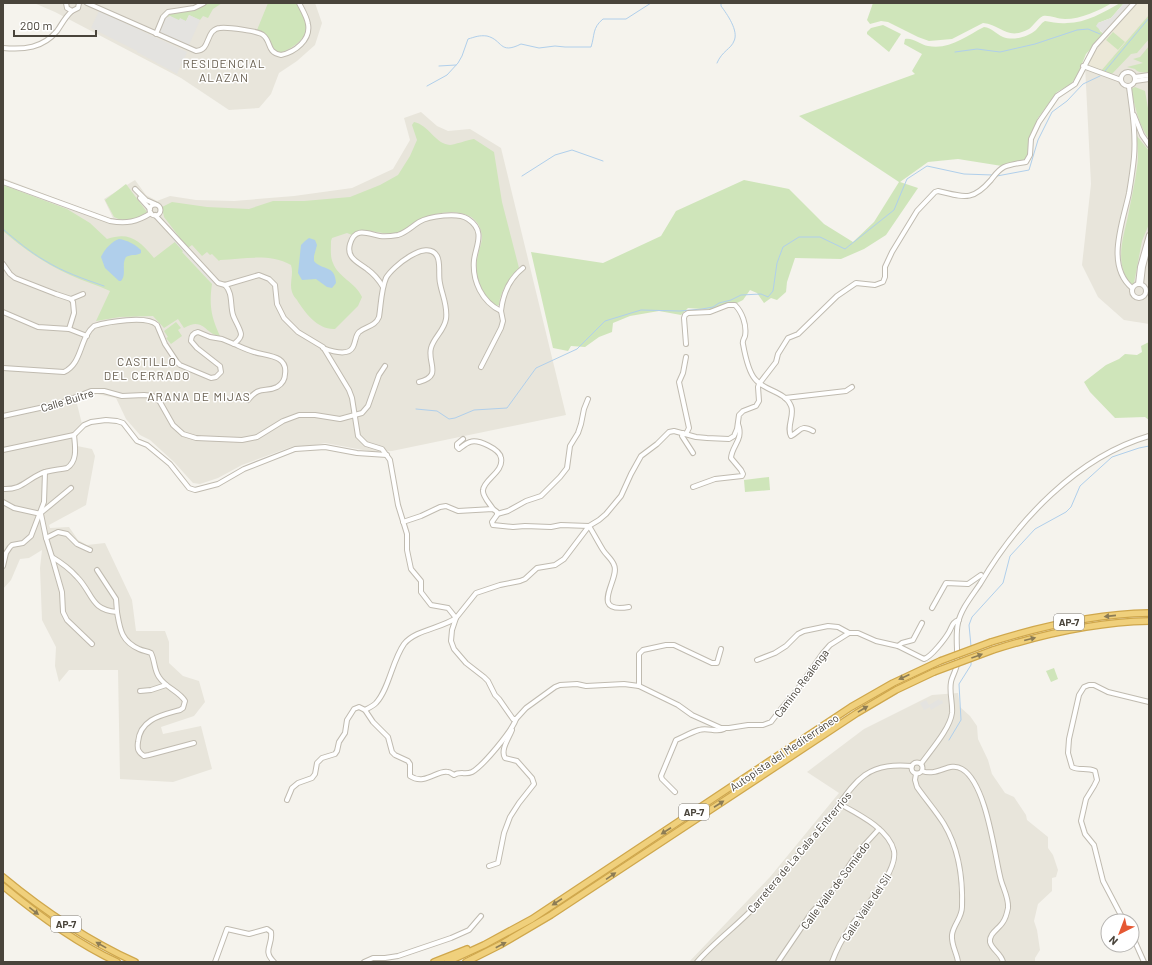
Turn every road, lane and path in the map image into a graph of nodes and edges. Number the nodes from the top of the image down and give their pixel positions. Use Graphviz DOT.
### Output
graph roads {
  1 [pos="66,3"];
  2 [pos="88,3"];
  3 [pos="204,3"];
  4 [pos="299,3"];
  5 [pos="1134,3"];
  6 [pos="79,5"];
  7 [pos="67,8"];
  8 [pos="72,11"];
  9 [pos="65,18"];
  10 [pos="156,34"];
  11 [pos="3,48"];
  12 [pos="1083,66"];
  13 [pos="1149,76"];
  14 [pos="1135,79"];
  15 [pos="1149,79"];
  16 [pos="1121,80"];
  17 [pos="1129,87"];
  18 [pos="1131,100"];
  19 [pos="1149,145"];
  20 [pos="3,182"];
  21 [pos="155,204"];
  22 [pos="152,212"];
  23 [pos="160,212"];
  24 [pos="170,231"];
  25 [pos="1149,235"];
  26 [pos="1149,244"];
  27 [pos="3,264"];
  28 [pos="523,268"];
  29 [pos="225,284"];
  30 [pos="1139,284"];
  31 [pos="383,287"];
  32 [pos="1132,288"];
  33 [pos="1148,292"];
  34 [pos="83,294"];
  35 [pos="71,299"];
  36 [pos="501,311"];
  37 [pos="3,312"];
  38 [pos="69,329"];
  39 [pos="87,336"];
  40 [pos="234,344"];
  41 [pos="686,344"];
  42 [pos="323,347"];
  43 [pos="686,357"];
  44 [pos="385,366"];
  45 [pos="481,367"];
  46 [pos="3,368"];
  47 [pos="419,382"];
  48 [pos="759,384"];
  49 [pos="852,387"];
  50 [pos="588,398"];
  51 [pos="785,398"];
  52 [pos="248,400"];
  53 [pos="355,415"];
  54 [pos="3,416"];
  55 [pos="738,424"];
  56 [pos="813,431"];
  57 [pos="685,433"];
  58 [pos="74,435"];
  59 [pos="1149,436"];
  60 [pos="463,439"];
  61 [pos="3,450"];
  62 [pos="693,453"];
  63 [pos="387,455"];
  64 [pos="46,472"];
  65 [pos="693,487"];
  66 [pos="71,488"];
  67 [pos="3,489"];
  68 [pos="3,502"];
  69 [pos="494,509"];
  70 [pos="41,514"];
  71 [pos="497,514"];
  72 [pos="402,522"];
  73 [pos="589,526"];
  74 [pos="46,538"];
  75 [pos="90,550"];
  76 [pos="52,558"];
  77 [pos="3,566"];
  78 [pos="97,570"];
  79 [pos="980,575"];
  80 [pos="629,607"];
  81 [pos="932,608"];
  82 [pos="117,612"];
  83 [pos="1149,613"];
  84 [pos="456,618"];
  85 [pos="959,620"];
  86 [pos="1149,621"];
  87 [pos="922,623"];
  88 [pos="849,633"];
  89 [pos="92,644"];
  90 [pos="898,646"];
  91 [pos="721,649"];
  92 [pos="757,660"];
  93 [pos="166,686"];
  94 [pos="639,686"];
  95 [pos="140,692"];
  96 [pos="1149,702"];
  97 [pos="365,710"];
  98 [pos="516,719"];
  99 [pos="514,724"];
  100 [pos="725,728"];
  101 [pos="194,743"];
  102 [pos="921,764"];
  103 [pos="912,766"];
  104 [pos="922,771"];
  105 [pos="916,774"];
  106 [pos="675,792"];
  107 [pos="287,800"];
  108 [pos="840,804"];
  109 [pos="879,829"];
  110 [pos="489,866"];
  111 [pos="3,877"];
  112 [pos="3,886"];
  113 [pos="544,910"];
  114 [pos="1120,913"];
  115 [pos="481,916"];
  116 [pos="699,961"];
  117 [pos="117,962"];
  118 [pos="136,962"];
  119 [pos="215,962"];
  120 [pos="274,962"];
  121 [pos="364,962"];
  122 [pos="434,962"];
  123 [pos="447,962"];
  124 [pos="466,962"];
  125 [pos="778,962"];
  126 [pos="832,962"];
  127 [pos="958,962"];
  128 [pos="1002,962"];
  1 -- 7 [label="street"];
  2 -- 6 [label="street"];
  2 -- 10 [label="street"];
  3 -- 10 [label="street"];
  4 -- 10 [label="street"];
  5 -- 12 [label="street"];
  6 -- 8 [label="street"];
  7 -- 8 [label="street"];
  7 -- 9 [label="street"];
  8 -- 9 [label="street"];
  9 -- 11 [label="street"];
  12 -- 16 [label="street"];
  12 -- 48 [label="street"];
  13 -- 14 [label="street"];
  14 -- 15 [label="street"];
  14 -- 16 [label="street"];
  14 -- 17 [label="street"];
  16 -- 17 [label="street"];
  17 -- 18 [label="street"];
  18 -- 19 [label="street"];
  18 -- 32 [label="street"];
  20 -- 22 [label="street"];
  21 -- 22 [label="street"];
  21 -- 22 [label="street"];
  21 -- 23 [label="street"];
  22 -- 23 [label="street"];
  22 -- 24 [label="street"];
  23 -- 24 [label="street"];
  24 -- 29 [label="street"];
  25 -- 30 [label="street"];
  26 -- 30 [label="street"];
  27 -- 35 [label="street"];
  28 -- 36 [label="street"];
  29 -- 40 [label="street"];
  29 -- 42 [label="street"];
  30 -- 32 [label="street"];
  30 -- 33 [label="street"];
  31 -- 36 [label="street"];
  31 -- 42 [label="street"];
  31 -- 47 [label="street"];
  32 -- 33 [label="street"];
  34 -- 35 [label="street"];
  35 -- 38 [label="street"];
  36 -- 45 [label="street"];
  37 -- 38 [label="street"];
  38 -- 39 [label="street"];
  39 -- 40 [label="street"];
  39 -- 46 [label="street"];
  40 -- 52 [label="street"];
  41 -- 48 [label="street"];
  42 -- 53 [label="street"];
  43 -- 57 [label="street"];
  44 -- 53 [label="street"];
  48 -- 51 [label="street"];
  48 -- 55 [label="street"];
  49 -- 51 [label="street"];
  50 -- 71 [label="street"];
  51 -- 56 [label="street"];
  53 -- 54 [label="street, Calle Buitre"];
  53 -- 63 [label="street"];
  55 -- 57 [label="street"];
  55 -- 65 [label="street"];
  57 -- 62 [label="street"];
  57 -- 73 [label="street"];
  58 -- 61 [label="street"];
  58 -- 63 [label="street"];
  58 -- 64 [label="street"];
  59 -- 85 [label="street"];
  60 -- 69 [label="street"];
  63 -- 72 [label="street"];
  64 -- 67 [label="street"];
  64 -- 70 [label="street"];
  66 -- 70 [label="street"];
  68 -- 70 [label="street"];
  69 -- 71 [label="street"];
  69 -- 72 [label="street"];
  70 -- 74 [label="street"];
  70 -- 77 [label="street"];
  71 -- 73 [label="street"];
  72 -- 84 [label="street"];
  73 -- 80 [label="street"];
  73 -- 84 [label="street"];
  74 -- 75 [label="street"];
  74 -- 76 [label="street"];
  76 -- 82 [label="street"];
  76 -- 89 [label="street"];
  78 -- 82 [label="street"];
  79 -- 81 [label="street"];
  82 -- 93 [label="street"];
  83 -- 113 [label="highway, Autopista del Mediterráneo / AP-7, one-way, bridge"];
  84 -- 97 [label="street"];
  84 -- 98 [label="street"];
  85 -- 90 [label="street"];
  85 -- 102 [label="street"];
  124 -- 86 [label="highway, Autopista del Mediterráneo / AP-7, one-way, bridge"];
  87 -- 90 [label="street"];
  88 -- 90 [label="street"];
  88 -- 92 [label="street"];
  88 -- 100 [label="street, Camino Realenga"];
  91 -- 94 [label="street"];
  93 -- 95 [label="street"];
  93 -- 101 [label="street"];
  94 -- 98 [label="street, Camino Realenga"];
  94 -- 100 [label="street, Camino Realenga"];
  96 -- 114 [label="street"];
  97 -- 99 [label="street"];
  97 -- 107 [label="street"];
  98 -- 99 [label="street"];
  99 -- 110 [label="street"];
  100 -- 106 [label="street"];
  102 -- 103 [label="street"];
  102 -- 104 [label="street"];
  103 -- 105 [label="street"];
  103 -- 108 [label="street, Carretera de La Cala a Entrerrios"];
  104 -- 105 [label="street"];
  104 -- 128 [label="street"];
  105 -- 127 [label="street"];
  108 -- 109 [label="street, Calle Valle del Sil"];
  108 -- 116 [label="street, Carretera de La Cala a Entrerrios"];
  109 -- 125 [label="street, Calle Valle de Somiedo"];
  109 -- 126 [label="street, Calle Valle del Sil"];
  118 -- 111 [label="highway, AP-7, one-way"];
  112 -- 117 [label="highway, AP-7, one-way"];
  113 -- 122 [label="highway"];
  113 -- 123 [label="highway, Autopista del Mediterráneo / AP-7"];
  115 -- 121 [label="street"];
  119 -- 120 [label="street"];
}
